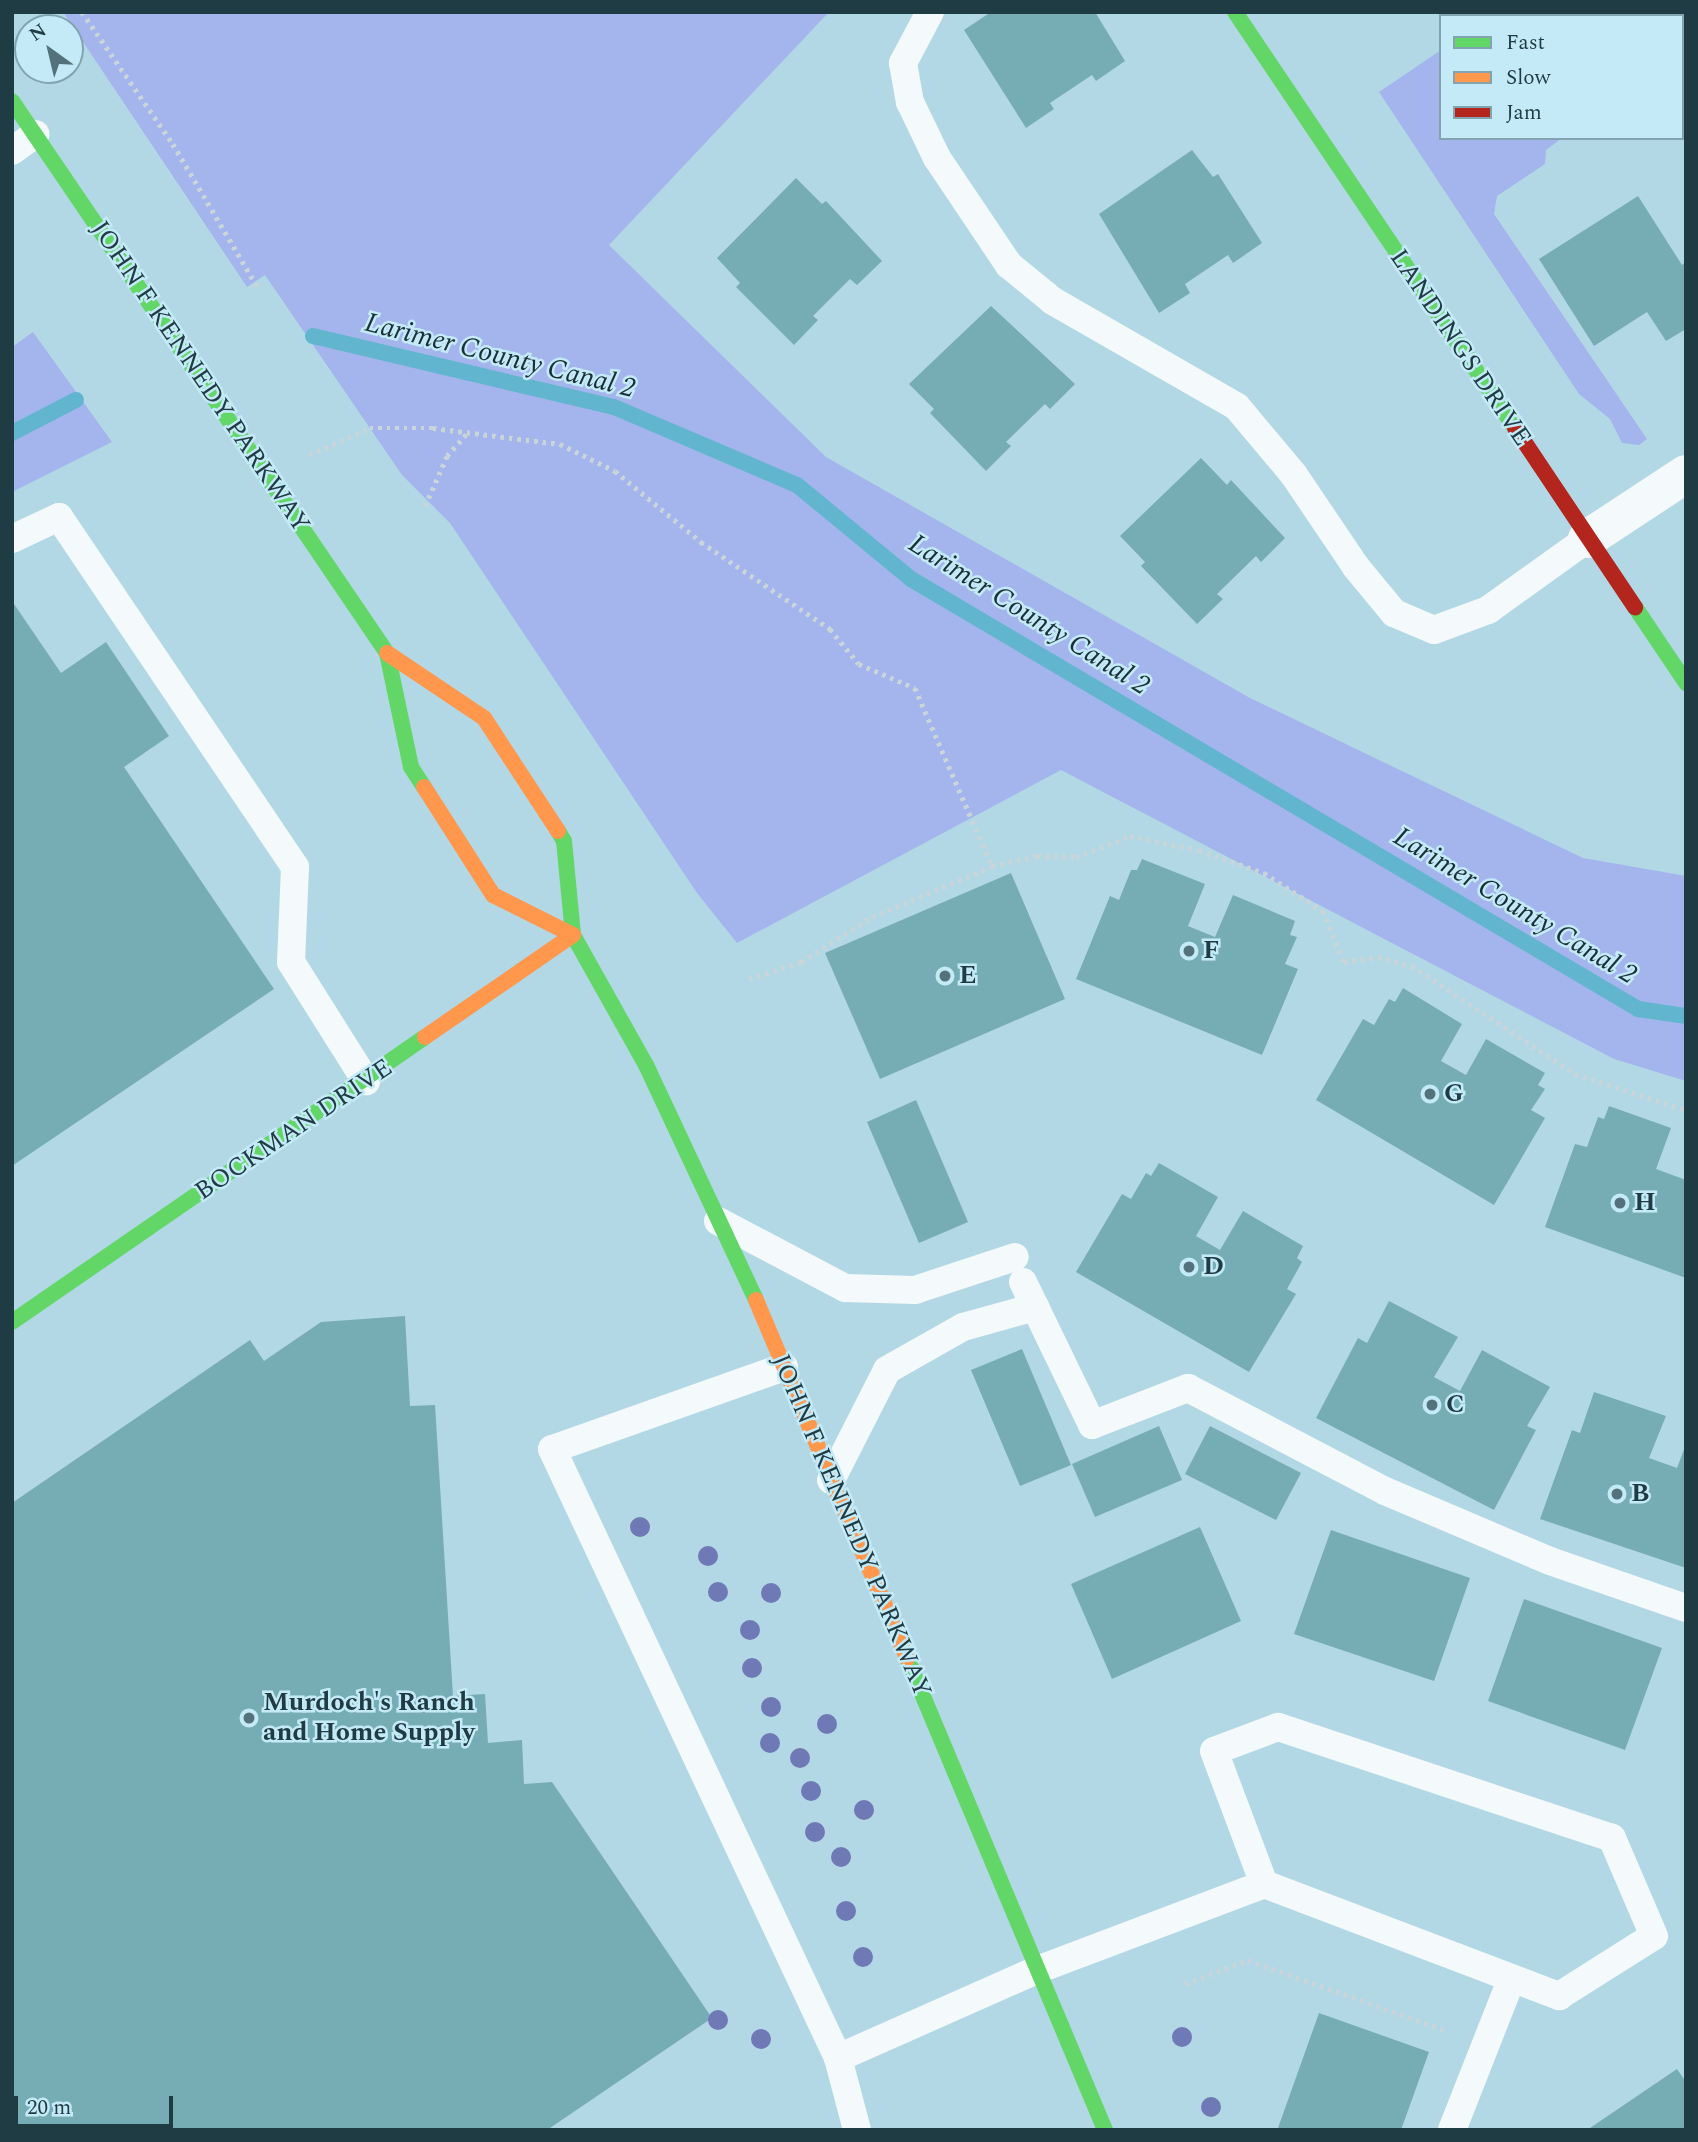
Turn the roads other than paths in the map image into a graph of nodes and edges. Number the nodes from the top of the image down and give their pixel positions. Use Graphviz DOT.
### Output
graph roads {
  1 [pos="930,12"];
  2 [pos="1235,12"];
  3 [pos="12,101"];
  4 [pos="35,134"];
  5 [pos="12,151"];
  6 [pos="1686,474"];
  7 [pos="12,538"];
  8 [pos="1587,539"];
  9 [pos="387,653"];
  10 [pos="1686,683"];
  11 [pos="573,934"];
  12 [pos="366,1081"];
  13 [pos="718,1221"];
  14 [pos="1024,1282"];
  15 [pos="12,1322"];
  16 [pos="784,1367"];
  17 [pos="831,1480"];
  18 [pos="1686,1608"];
  19 [pos="1264,1884"];
  20 [pos="1037,1970"];
  21 [pos="1512,1978"];
  22 [pos="838,2058"];
  23 [pos="857,2130"];
  24 [pos="1105,2130"];
  25 [pos="1452,2130"];
  1 -- 8 [label="lane"];
  2 -- 8 [label="street, LANDINGS DRIVE"];
  3 -- 4 [label="street, JOHN F KENNEDY PARKWAY"];
  4 -- 5 [label="lane"];
  4 -- 9 [label="street, JOHN F KENNEDY PARKWAY"];
  6 -- 8 [label="street"];
  7 -- 12 [label="lane"];
  8 -- 10 [label="street, LANDINGS DRIVE"];
  9 -- 11 [label="street, JOHN F KENNEDY PARKWAY"];
  9 -- 11 [label="street, JOHN F KENNEDY PARKWAY"];
  11 -- 12 [label="street, BOCKMAN DRIVE"];
  11 -- 13 [label="street, JOHN F KENNEDY PARKWAY"];
  12 -- 15 [label="street, BOCKMAN DRIVE"];
  13 -- 14 [label="lane"];
  13 -- 16 [label="street, JOHN F KENNEDY PARKWAY"];
  14 -- 17 [label="lane"];
  14 -- 18 [label="lane"];
  16 -- 17 [label="street, JOHN F KENNEDY PARKWAY"];
  16 -- 22 [label="lane"];
  17 -- 20 [label="street, JOHN F KENNEDY PARKWAY"];
  19 -- 20 [label="lane"];
  19 -- 21 [label="lane"];
  19 -- 21 [label="lane"];
  20 -- 22 [label="lane"];
  20 -- 24 [label="street, JOHN F KENNEDY PARKWAY"];
  21 -- 25 [label="lane"];
  22 -- 23 [label="lane"];
}
